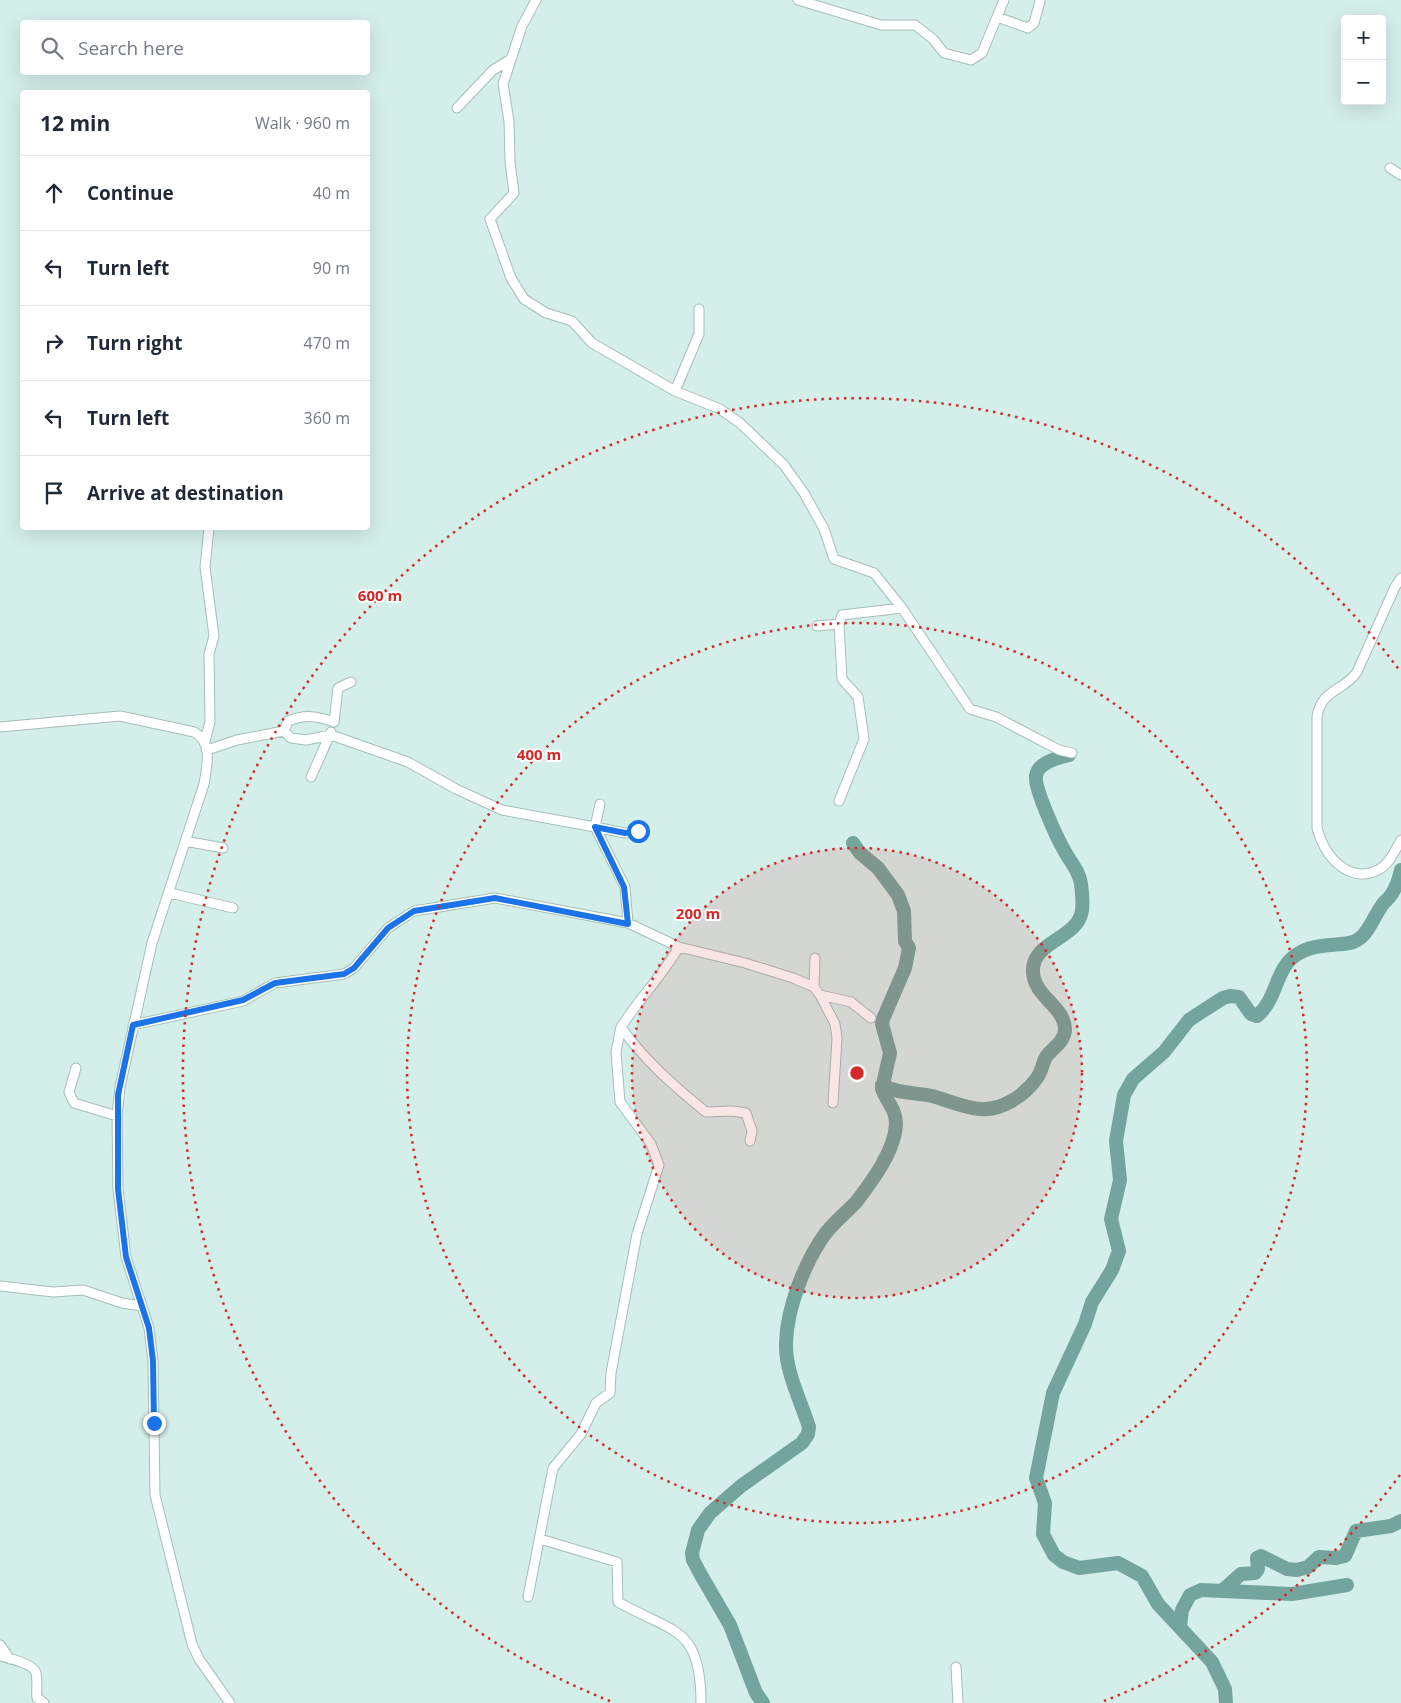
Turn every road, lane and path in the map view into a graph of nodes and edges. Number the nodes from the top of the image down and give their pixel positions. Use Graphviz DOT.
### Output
graph roads {
  1 [pos="536,0"];
  2 [pos="798,0"];
  3 [pos="1004,0"];
  4 [pos="1039,0"];
  5 [pos="1050,0"];
  6 [pos="998,17"];
  7 [pos="511,59"];
  8 [pos="457,108"];
  9 [pos="1390,168"];
  10 [pos="1401,175"];
  11 [pos="699,309"];
  12 [pos="675,391"];
  13 [pos="209,530"];
  14 [pos="1401,578"];
  15 [pos="902,608"];
  16 [pos="839,624"];
  17 [pos="817,626"];
  18 [pos="351,682"];
  19 [pos="334,722"];
  20 [pos="0,727"];
  21 [pos="284,731"];
  22 [pos="331,735"];
  23 [pos="206,746"];
  24 [pos="1072,753"];
  25 [pos="311,777"];
  26 [pos="839,801"];
  27 [pos="600,804"];
  28 [pos="595,827"];
  29 [pos="638,831"];
  30 [pos="1401,840"];
  31 [pos="186,841"];
  32 [pos="223,848"];
  33 [pos="170,893"];
  34 [pos="233,908"];
  35 [pos="628,924"];
  36 [pos="680,947"];
  37 [pos="815,958"];
  38 [pos="817,991"];
  39 [pos="871,1018"];
  40 [pos="133,1025"];
  41 [pos="621,1027"];
  42 [pos="76,1068"];
  43 [pos="833,1103"];
  44 [pos="117,1116"];
  45 [pos="750,1142"];
  46 [pos="0,1286"];
  47 [pos="142,1306"];
  48 [pos="540,1539"];
  49 [pos="528,1597"];
  50 [pos="0,1645"];
  51 [pos="0,1656"];
  52 [pos="10,1658"];
  53 [pos="956,1667"];
  54 [pos="44,1703"];
  55 [pos="230,1703"];
  56 [pos="701,1703"];
  57 [pos="958,1703"];
  1 -- 7 [label="street"];
  2 -- 6 [label="street"];
  3 -- 6 [label="street"];
  4 -- 5 [label="street"];
  4 -- 6 [label="street"];
  7 -- 8 [label="street"];
  7 -- 12 [label="street"];
  9 -- 10 [label="street"];
  11 -- 12 [label="street"];
  12 -- 15 [label="street"];
  13 -- 23 [label="street"];
  14 -- 30 [label="street"];
  15 -- 16 [label="street"];
  15 -- 24 [label="street"];
  16 -- 17 [label="street"];
  16 -- 26 [label="street"];
  18 -- 19 [label="street"];
  19 -- 21 [label="street"];
  19 -- 22 [label="street"];
  20 -- 23 [label="street"];
  21 -- 22 [label="street"];
  21 -- 23 [label="street"];
  22 -- 25 [label="street"];
  22 -- 28 [label="street"];
  23 -- 31 [label="street"];
  27 -- 28 [label="street"];
  28 -- 29 [label="street"];
  28 -- 35 [label="street"];
  31 -- 32 [label="street"];
  31 -- 33 [label="street"];
  33 -- 34 [label="street"];
  33 -- 40 [label="street"];
  35 -- 36 [label="street"];
  35 -- 40 [label="street"];
  36 -- 38 [label="street"];
  36 -- 41 [label="street"];
  37 -- 38 [label="street"];
  38 -- 39 [label="street"];
  38 -- 43 [label="street"];
  40 -- 44 [label="street"];
  41 -- 45 [label="street"];
  41 -- 48 [label="street"];
  42 -- 44 [label="street"];
  44 -- 47 [label="street"];
  46 -- 47 [label="street"];
  47 -- 55 [label="street"];
  48 -- 49 [label="street"];
  48 -- 56 [label="street"];
  50 -- 52 [label="street"];
  51 -- 52 [label="street"];
  52 -- 54 [label="street"];
  53 -- 57 [label="street"];
}
